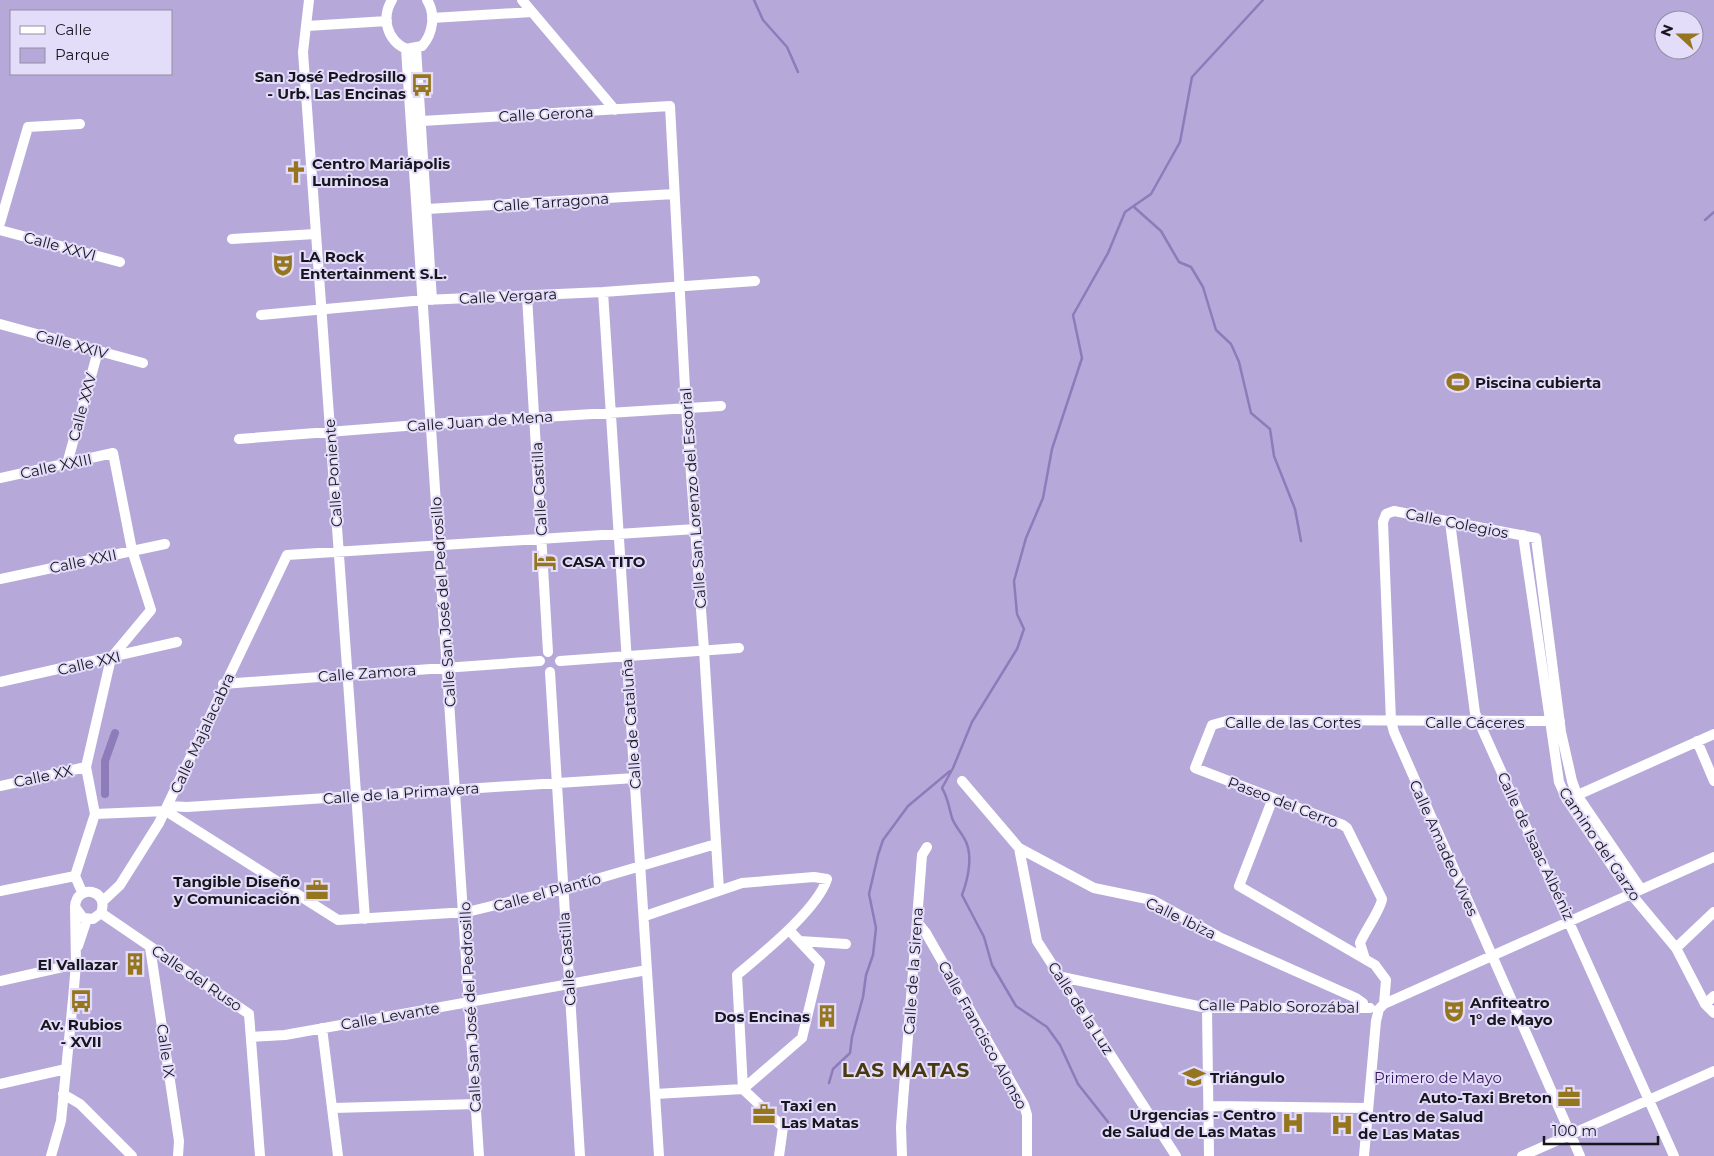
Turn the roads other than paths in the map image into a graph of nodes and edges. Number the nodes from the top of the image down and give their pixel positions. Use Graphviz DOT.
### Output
graph roads {
  1 [pos="309,0"];
  2 [pos="392,0"];
  3 [pos="427,0"];
  4 [pos="522,0"];
  5 [pos="532,12"];
  6 [pos="432,18"];
  7 [pos="387,21"];
  8 [pos="307,26"];
  9 [pos="411,49"];
  10 [pos="670,106"];
  11 [pos="615,110"];
  12 [pos="422,121"];
  13 [pos="80,124"];
  14 [pos="674,194"];
  15 [pos="427,209"];
  16 [pos="0,223"];
  17 [pos="0,230"];
  18 [pos="315,234"];
  19 [pos="232,238"];
  20 [pos="120,262"];
  21 [pos="755,281"];
  22 [pos="679,285"];
  23 [pos="603,292"];
  24 [pos="528,296"];
  25 [pos="428,300"];
  26 [pos="322,310"];
  27 [pos="261,315"];
  28 [pos="0,324"];
  29 [pos="98,351"];
  30 [pos="143,364"];
  31 [pos="721,406"];
  32 [pos="686,407"];
  33 [pos="610,413"];
  34 [pos="535,417"];
  35 [pos="431,424"];
  36 [pos="330,432"];
  37 [pos="239,439"];
  38 [pos="67,464"];
  39 [pos="0,478"];
  40 [pos="1383,522"];
  41 [pos="1450,522"];
  42 [pos="696,529"];
  43 [pos="619,535"];
  44 [pos="1523,535"];
  45 [pos="1536,538"];
  46 [pos="542,540"];
  47 [pos="165,544"];
  48 [pos="439,546"];
  49 [pos="132,550"];
  50 [pos="338,552"];
  51 [pos="0,579"];
  52 [pos="177,642"];
  53 [pos="739,648"];
  54 [pos="704,650"];
  55 [pos="548,652"];
  56 [pos="626,656"];
  57 [pos="111,658"];
  58 [pos="540,661"];
  59 [pos="560,661"];
  60 [pos="447,667"];
  61 [pos="550,672"];
  62 [pos="346,675"];
  63 [pos="0,682"];
  64 [pos="223,684"];
  65 [pos="1391,721"];
  66 [pos="1560,721"];
  67 [pos="1479,722"];
  68 [pos="1549,722"];
  69 [pos="1714,734"];
  70 [pos="1697,741"];
  71 [pos="86,767"];
  72 [pos="1195,768"];
  73 [pos="635,778"];
  74 [pos="962,781"];
  75 [pos="1714,781"];
  76 [pos="557,783"];
  77 [pos="0,786"];
  78 [pos="456,789"];
  79 [pos="1577,795"];
  80 [pos="356,796"];
  81 [pos="1273,798"];
  82 [pos="1567,800"];
  83 [pos="167,808"];
  84 [pos="95,814"];
  85 [pos="716,844"];
  86 [pos="927,848"];
  87 [pos="1019,848"];
  88 [pos="1714,856"];
  89 [pos="640,866"];
  90 [pos="76,876"];
  91 [pos="1641,889"];
  92 [pos="562,890"];
  93 [pos="719,890"];
  94 [pos="0,891"];
  95 [pos="82,892"];
  96 [pos="1632,894"];
  97 [pos="103,901"];
  98 [pos="75,907"];
  99 [pos="464,912"];
  100 [pos="1714,912"];
  101 [pos="101,913"];
  102 [pos="645,916"];
  103 [pos="365,919"];
  104 [pos="87,920"];
  105 [pos="1570,921"];
  106 [pos="917,922"];
  107 [pos="789,930"];
  108 [pos="800,941"];
  109 [pos="846,944"];
  110 [pos="150,947"];
  111 [pos="1676,948"];
  112 [pos="76,951"];
  113 [pos="1491,956"];
  114 [pos="1365,958"];
  115 [pos="76,964"];
  116 [pos="647,970"];
  117 [pos="1062,977"];
  118 [pos="0,982"];
  119 [pos="570,984"];
  120 [pos="1714,996"];
  121 [pos="470,1002"];
  122 [pos="1705,1004"];
  123 [pos="1381,1006"];
  124 [pos="1207,1008"];
  125 [pos="1364,1008"];
  126 [pos="1714,1013"];
  127 [pos="322,1028"];
  128 [pos="251,1037"];
  129 [pos="66,1069"];
  130 [pos="1714,1071"];
  131 [pos="0,1084"];
  132 [pos="743,1089"];
  133 [pos="64,1094"];
  134 [pos="655,1094"];
  135 [pos="1649,1100"];
  136 [pos="476,1104"];
  137 [pos="1209,1106"];
  138 [pos="333,1108"];
  139 [pos="1368,1108"];
  140 [pos="1570,1134"];
  141 [pos="51,1156"];
  142 [pos="132,1156"];
  143 [pos="178,1156"];
  144 [pos="260,1156"];
  145 [pos="338,1156"];
  146 [pos="479,1156"];
  147 [pos="580,1156"];
  148 [pos="659,1156"];
  149 [pos="779,1156"];
  150 [pos="902,1156"];
  151 [pos="1027,1156"];
  152 [pos="1176,1156"];
  153 [pos="1209,1156"];
  154 [pos="1364,1156"];
  155 [pos="1522,1156"];
  156 [pos="1580,1156"];
  157 [pos="1674,1156"];
  1 -- 8 [label="street, Calle Poniente"];
  2 -- 7 [label="street"];
  3 -- 6 [label="street"];
  4 -- 5 [label="street"];
  5 -- 6 [label="street"];
  5 -- 11 [label="street"];
  6 -- 9 [label="street"];
  7 -- 8 [label="street"];
  7 -- 9 [label="street"];
  8 -- 18 [label="street, Calle Poniente"];
  9 -- 12 [label="street, Calle San José del Pedrosillo"];
  9 -- 25 [label="street, Calle San José del Pedrosillo"];
  10 -- 11 [label="street, Calle Gerona"];
  10 -- 14 [label="street, Calle San Lorenzo del Escorial"];
  11 -- 12 [label="street, Calle Gerona"];
  12 -- 15 [label="street, Calle San José del Pedrosillo"];
  13 -- 16 [label="street"];
  14 -- 15 [label="street, Calle Tarragona"];
  14 -- 22 [label="street, Calle San Lorenzo del Escorial"];
  15 -- 25 [label="street, Calle San José del Pedrosillo"];
  17 -- 20 [label="street, Calle XXVI"];
  18 -- 19 [label="street"];
  18 -- 26 [label="street, Calle Poniente"];
  21 -- 22 [label="street, Calle Vergara"];
  22 -- 23 [label="street, Calle Vergara"];
  22 -- 32 [label="street, Calle San Lorenzo del Escorial"];
  23 -- 24 [label="street, Calle Vergara"];
  23 -- 33 [label="street, Calle de Cataluña"];
  24 -- 25 [label="street, Calle Vergara"];
  24 -- 34 [label="street, Calle Castilla"];
  25 -- 26 [label="street, Calle Vergara"];
  25 -- 35 [label="street, Calle San José del Pedrosillo"];
  26 -- 27 [label="street, Calle Vergara"];
  26 -- 36 [label="street, Calle Poniente"];
  28 -- 29 [label="street, Calle XXIV"];
  29 -- 30 [label="street, Calle XXIV"];
  29 -- 38 [label="street, Calle XXV"];
  31 -- 32 [label="street, Calle Juan de Mena"];
  32 -- 33 [label="street, Calle Juan de Mena"];
  32 -- 42 [label="street, Calle San Lorenzo del Escorial"];
  33 -- 34 [label="street, Calle Juan de Mena"];
  33 -- 43 [label="street, Calle de Cataluña"];
  34 -- 35 [label="street, Calle Juan de Mena"];
  34 -- 46 [label="street, Calle Castilla"];
  35 -- 36 [label="street, Calle Juan de Mena"];
  35 -- 48 [label="street, Calle San José del Pedrosillo"];
  36 -- 37 [label="street, Calle Juan de Mena"];
  36 -- 50 [label="street, Calle Poniente"];
  38 -- 39 [label="street, Calle XXIII"];
  38 -- 49 [label="street, Calle XXIII"];
  40 -- 41 [label="street, Calle Colegios"];
  40 -- 65 [label="street, Calle Amadeo Vives"];
  41 -- 44 [label="street, Calle Colegios"];
  41 -- 67 [label="street, Calle de Isaac Albéniz"];
  42 -- 43 [label="street"];
  42 -- 54 [label="street, Calle San Lorenzo del Escorial"];
  43 -- 46 [label="street"];
  43 -- 56 [label="street, Calle de Cataluña"];
  44 -- 45 [label="street, Calle Colegios"];
  44 -- 68 [label="street, Camino del Garzo"];
  45 -- 66 [label="street, Camino del Garzo"];
  46 -- 48 [label="street"];
  46 -- 55 [label="street, Calle Castilla"];
  47 -- 49 [label="street, Calle XXII"];
  48 -- 50 [label="street"];
  48 -- 60 [label="street, Calle San José del Pedrosillo"];
  49 -- 51 [label="street, Calle XXII"];
  49 -- 57 [label="street"];
  50 -- 62 [label="street, Calle Poniente"];
  50 -- 64 [label="street, Calle Majalacabra"];
  52 -- 57 [label="street, Calle XXI"];
  53 -- 54 [label="street"];
  54 -- 56 [label="street"];
  54 -- 85 [label="street, Calle San Lorenzo del Escorial"];
  55 -- 58 [label="street"];
  55 -- 59 [label="street"];
  56 -- 59 [label="street"];
  56 -- 73 [label="street, Calle de Cataluña"];
  57 -- 63 [label="street, Calle XXI"];
  57 -- 71 [label="street"];
  58 -- 60 [label="street, Calle Zamora"];
  58 -- 61 [label="street"];
  59 -- 61 [label="street"];
  60 -- 62 [label="street, Calle Zamora"];
  60 -- 78 [label="street, Calle San José del Pedrosillo"];
  61 -- 76 [label="street, Calle Castilla"];
  62 -- 64 [label="street, Calle Zamora"];
  62 -- 80 [label="street, Calle Poniente"];
  64 -- 83 [label="street, Calle Majalacabra"];
  65 -- 67 [label="street, Calle Cáceres"];
  65 -- 72 [label="street, Calle de las Cortes"];
  65 -- 113 [label="street, Calle Amadeo Vives"];
  66 -- 68 [label="street, Calle Cáceres"];
  66 -- 79 [label="street, Camino del Garzo"];
  67 -- 68 [label="street, Calle Cáceres"];
  67 -- 105 [label="street, Calle de Isaac Albéniz"];
  68 -- 82 [label="street, Camino del Garzo"];
  69 -- 70 [label="street"];
  70 -- 75 [label="street"];
  70 -- 79 [label="street"];
  71 -- 77 [label="street, Calle XX"];
  71 -- 84 [label="street"];
  72 -- 81 [label="street, Paseo del Cerro"];
  73 -- 76 [label="street, Calle de la Primavera"];
  73 -- 89 [label="street, Calle de Cataluña"];
  74 -- 87 [label="street, Calle Ibiza"];
  76 -- 78 [label="street, Calle de la Primavera"];
  76 -- 92 [label="street, Calle Castilla"];
  78 -- 80 [label="street, Calle de la Primavera"];
  78 -- 99 [label="street, Calle San José del Pedrosillo"];
  79 -- 82 [label="street"];
  79 -- 91 [label="street, Camino del Garzo"];
  80 -- 83 [label="street, Calle de la Primavera"];
  80 -- 103 [label="street, Calle Poniente"];
  81 -- 114 [label="street, Paseo del Cerro"];
  81 -- 114 [label="street"];
  82 -- 96 [label="street, Camino del Garzo"];
  83 -- 84 [label="street, Calle de la Primavera"];
  83 -- 97 [label="street, Calle Majalacabra"];
  83 -- 103 [label="street, Calle el Plantío"];
  84 -- 90 [label="street"];
  85 -- 89 [label="street, Calle el Plantío"];
  85 -- 93 [label="street, Calle San Lorenzo del Escorial"];
  86 -- 106 [label="street, Calle de la Sirena"];
  87 -- 117 [label="street, Calle de la Luz"];
  87 -- 125 [label="street, Calle Ibiza"];
  88 -- 91 [label="street"];
  89 -- 92 [label="street, Calle el Plantío"];
  89 -- 102 [label="street, Calle de Cataluña"];
  90 -- 94 [label="street"];
  90 -- 95 [label="street"];
  91 -- 96 [label="street"];
  92 -- 99 [label="street, Calle el Plantío"];
  92 -- 119 [label="street, Calle Castilla"];
  93 -- 102 [label="street"];
  93 -- 107 [label="street"];
  95 -- 97 [label="street"];
  95 -- 98 [label="street"];
  96 -- 105 [label="street"];
  96 -- 111 [label="street, Camino del Garzo"];
  97 -- 101 [label="street"];
  98 -- 104 [label="street"];
  98 -- 112 [label="street"];
  99 -- 103 [label="street, Calle el Plantío"];
  99 -- 121 [label="street, Calle San José del Pedrosillo"];
  100 -- 111 [label="street"];
  101 -- 104 [label="street"];
  101 -- 110 [label="street, Calle del Ruso"];
  102 -- 116 [label="street, Calle de Cataluña"];
  104 -- 112 [label="street"];
  105 -- 113 [label="street"];
  105 -- 135 [label="street, Calle de Isaac Albéniz"];
  106 -- 150 [label="street, Calle de la Sirena"];
  106 -- 151 [label="street, Calle Francisco Alonso"];
  107 -- 108 [label="street"];
  107 -- 132 [label="street"];
  108 -- 109 [label="street"];
  108 -- 132 [label="street"];
  110 -- 128 [label="street, Calle del Ruso"];
  110 -- 143 [label="street, Calle IX"];
  111 -- 122 [label="street, Camino del Garzo"];
  112 -- 115 [label="street"];
  113 -- 123 [label="street"];
  113 -- 140 [label="street, Calle Amadeo Vives"];
  114 -- 123 [label="street"];
  115 -- 118 [label="street"];
  115 -- 129 [label="street"];
  116 -- 119 [label="street, Calle Levante"];
  116 -- 134 [label="street, Calle de Cataluña"];
  117 -- 124 [label="street, Calle Pablo Sorozábal"];
  117 -- 152 [label="street, Calle de la Luz"];
  119 -- 121 [label="street, Calle Levante"];
  119 -- 147 [label="street, Calle Castilla"];
  120 -- 122 [label="street"];
  121 -- 127 [label="street, Calle Levante"];
  121 -- 136 [label="street, Calle San José del Pedrosillo"];
  122 -- 126 [label="street, Camino del Garzo"];
  123 -- 125 [label="street, Calle Pablo Sorozábal"];
  123 -- 139 [label="street"];
  124 -- 125 [label="street, Calle Pablo Sorozábal"];
  124 -- 137 [label="street"];
  127 -- 128 [label="street, Calle Levante"];
  127 -- 138 [label="street"];
  128 -- 144 [label="street, Calle del Ruso"];
  129 -- 131 [label="street"];
  129 -- 133 [label="street"];
  130 -- 135 [label="street"];
  132 -- 134 [label="street"];
  132 -- 149 [label="street"];
  133 -- 141 [label="street"];
  133 -- 142 [label="street"];
  134 -- 148 [label="street, Calle de Cataluña"];
  135 -- 140 [label="street"];
  135 -- 157 [label="street, Calle de Isaac Albéniz"];
  136 -- 138 [label="street"];
  136 -- 146 [label="street, Calle San José del Pedrosillo"];
  137 -- 139 [label="street"];
  137 -- 153 [label="street"];
  138 -- 145 [label="street"];
  139 -- 154 [label="street"];
  140 -- 155 [label="street"];
  140 -- 156 [label="street, Calle Amadeo Vives"];
}
